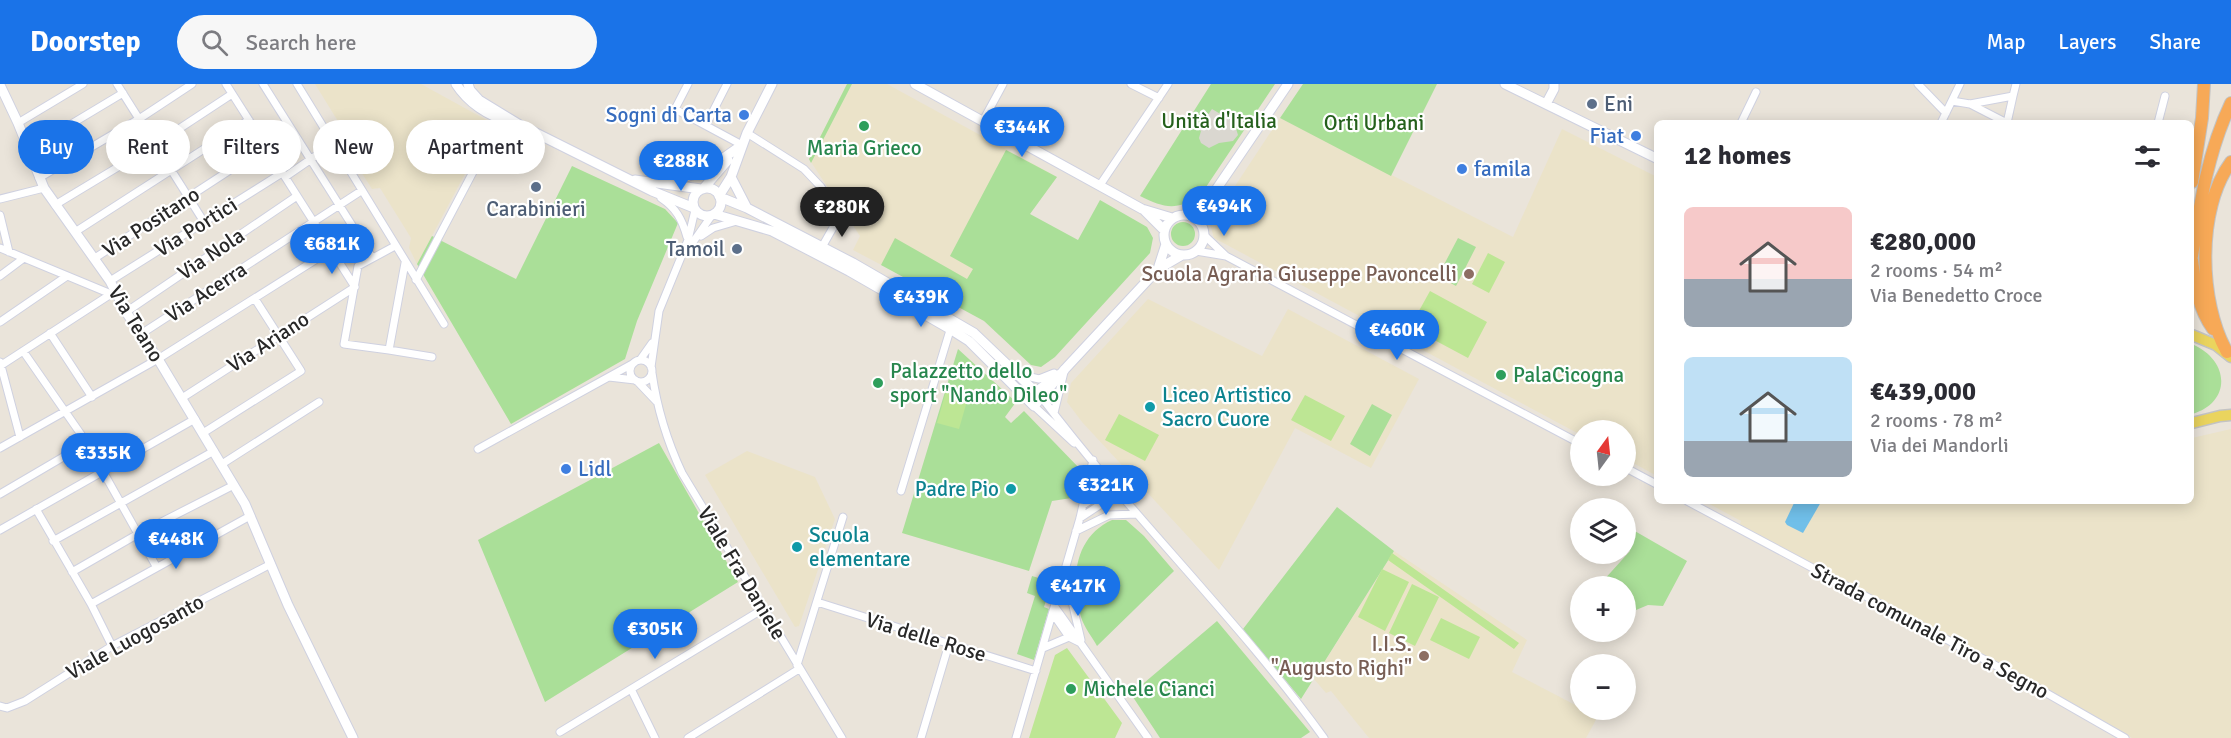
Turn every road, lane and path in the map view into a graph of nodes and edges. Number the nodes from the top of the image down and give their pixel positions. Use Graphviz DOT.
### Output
graph roads {
  1 [pos="83,84"];
  2 [pos="117,84"];
  3 [pos="192,84"];
  4 [pos="226,84"];
  5 [pos="263,84"];
  6 [pos="297,84"];
  7 [pos="456,84"];
  8 [pos="468,84"];
  9 [pos="688,84"];
  10 [pos="727,84"];
  11 [pos="772,84"];
  12 [pos="915,84"];
  13 [pos="1003,84"];
  14 [pos="1131,84"];
  15 [pos="1168,84"];
  16 [pos="1288,84"];
  17 [pos="1505,84"];
  18 [pos="1554,84"];
  19 [pos="1918,84"];
  20 [pos="1959,84"];
  21 [pos="2016,84"];
  22 [pos="2204,84"];
  23 [pos="0,85"];
  24 [pos="1756,92"];
  25 [pos="123,93"];
  26 [pos="232,94"];
  27 [pos="2,96"];
  28 [pos="2013,96"];
  29 [pos="2165,96"];
  30 [pos="1159,98"];
  31 [pos="1952,101"];
  32 [pos="2231,103"];
  33 [pos="1546,104"];
  34 [pos="1970,104"];
  35 [pos="1946,113"];
  36 [pos="139,119"];
  37 [pos="501,119"];
  38 [pos="23,120"];
  39 [pos="78,120"];
  40 [pos="249,120"];
  41 [pos="319,120"];
  42 [pos="504,120"];
  43 [pos="512,120"];
  44 [pos="1742,120"];
  45 [pos="1942,120"];
  46 [pos="2001,120"];
  47 [pos="2008,120"];
  48 [pos="2159,120"];
  49 [pos="983,121"];
  50 [pos="190,122"];
  51 [pos="18,123"];
  52 [pos="706,126"];
  53 [pos="747,133"];
  54 [pos="545,137"];
  55 [pos="742,145"];
  56 [pos="1654,157"];
  57 [pos="311,159"];
  58 [pos="2231,162"];
  59 [pos="2194,169"];
  60 [pos="37,174"];
  61 [pos="106,174"];
  62 [pos="166,174"];
  63 [pos="174,174"];
  64 [pos="225,174"];
  65 [pos="351,174"];
  66 [pos="284,175"];
  67 [pos="731,177"];
  68 [pos="39,178"];
  69 [pos="629,179"];
  70 [pos="666,183"];
  71 [pos="1100,185"];
  72 [pos="44,188"];
  73 [pos="702,189"];
  74 [pos="361,191"];
  75 [pos="652,191"];
  76 [pos="297,196"];
  77 [pos="719,196"];
  78 [pos="189,198"];
  79 [pos="0,199"];
  80 [pos="1209,200"];
  81 [pos="55,205"];
  82 [pos="340,206"];
  83 [pos="747,208"];
  84 [pos="695,209"];
  85 [pos="1142,209"];
  86 [pos="0,214"];
  87 [pos="713,214"];
  88 [pos="1186,214"];
  89 [pos="1172,218"];
  90 [pos="737,221"];
  91 [pos="204,222"];
  92 [pos="314,223"];
  93 [pos="1164,230"];
  94 [pos="1203,230"];
  95 [pos="75,232"];
  96 [pos="697,239"];
  97 [pos="688,240"];
  98 [pos="1166,244"];
  99 [pos="2194,245"];
  100 [pos="395,246"];
  101 [pos="822,247"];
  102 [pos="0,248"];
  103 [pos="331,250"];
  104 [pos="1196,251"];
  105 [pos="9,252"];
  106 [pos="1182,255"];
  107 [pos="1226,256"];
  108 [pos="372,257"];
  109 [pos="24,258"];
  110 [pos="94,258"];
  111 [pos="681,259"];
  112 [pos="405,263"];
  113 [pos="1158,269"];
  114 [pos="2194,272"];
  115 [pos="0,276"];
  116 [pos="67,276"];
  117 [pos="416,280"];
  118 [pos="110,281"];
  119 [pos="355,287"];
  120 [pos="113,293"];
  121 [pos="255,299"];
  122 [pos="126,312"];
  123 [pos="0,322"];
  124 [pos="444,324"];
  125 [pos="952,325"];
  126 [pos="50,333"];
  127 [pos="141,334"];
  128 [pos="279,335"];
  129 [pos="2217,335"];
  130 [pos="2194,336"];
  131 [pos="654,340"];
  132 [pos="389,350"];
  133 [pos="23,351"];
  134 [pos="2229,355"];
  135 [pos="432,357"];
  136 [pos="158,359"];
  137 [pos="637,362"];
  138 [pos="0,365"];
  139 [pos="1065,369"];
  140 [pos="652,370"];
  141 [pos="1018,374"];
  142 [pos="609,377"];
  143 [pos="637,381"];
  144 [pos="1034,390"];
  145 [pos="92,397"];
  146 [pos="182,398"];
  147 [pos="1026,398"];
  148 [pos="1042,398"];
  149 [pos="656,401"];
  150 [pos="319,402"];
  151 [pos="1034,406"];
  152 [pos="2231,407"];
  153 [pos="65,411"];
  154 [pos="1054,413"];
  155 [pos="2225,415"];
  156 [pos="195,419"];
  157 [pos="2194,423"];
  158 [pos="203,433"];
  159 [pos="20,437"];
  160 [pos="1570,438"];
  161 [pos="87,443"];
  162 [pos="0,448"];
  163 [pos="478,449"];
  164 [pos="214,451"];
  165 [pos="1093,460"];
  166 [pos="222,464"];
  167 [pos="102,470"];
  168 [pos="1636,473"];
  169 [pos="1654,483"];
  170 [pos="234,485"];
  171 [pos="1112,486"];
  172 [pos="901,491"];
  173 [pos="1118,493"];
  174 [pos="0,494"];
  175 [pos="120,503"];
  176 [pos="1693,504"];
  177 [pos="1083,505"];
  178 [pos="36,508"];
  179 [pos="1137,514"];
  180 [pos="250,516"];
  181 [pos="843,517"];
  182 [pos="1080,518"];
  183 [pos="0,530"];
  184 [pos="1076,531"];
  185 [pos="138,534"];
  186 [pos="53,541"];
  187 [pos="271,564"];
  188 [pos="156,566"];
  189 [pos="72,572"];
  190 [pos="1065,572"];
  191 [pos="90,603"];
  192 [pos="816,603"];
  193 [pos="763,609"];
  194 [pos="1054,610"];
  195 [pos="1069,637"];
  196 [pos="1082,643"];
  197 [pos="949,644"];
  198 [pos="112,646"];
  199 [pos="1043,648"];
  200 [pos="787,649"];
  201 [pos="801,651"];
  202 [pos="797,664"];
  203 [pos="1036,671"];
  204 [pos="632,689"];
  205 [pos="0,706"];
  206 [pos="560,732"];
  207 [pos="353,738"];
  208 [pos="655,738"];
  209 [pos="688,738"];
  210 [pos="842,738"];
  211 [pos="921,738"];
  212 [pos="1016,738"];
  213 [pos="1148,738"];
  214 [pos="1324,738"];
  215 [pos="2125,738"];
  1 -- 38 [label="street"];
  2 -- 25 [label="street"];
  3 -- 36 [label="street"];
  4 -- 26 [label="street"];
  5 -- 57 [label="street"];
  6 -- 41 [label="street"];
  7 -- 37 [label="street"];
  8 -- 43 [label="street"];
  9 -- 52 [label="street"];
  10 -- 52 [label="street"];
  11 -- 53 [label="street"];
  12 -- 49 [label="street"];
  13 -- 49 [label="street"];
  14 -- 30 [label="street"];
  15 -- 30 [label="street"];
  16 -- 80 [label="street"];
  17 -- 33 [label="street"];
  18 -- 33 [label="street"];
  19 -- 35 [label="street"];
  20 -- 31 [label="street"];
  21 -- 28 [label="street"];
  22 -- 59 [label="highway"];
  23 -- 27 [label="street, Via Teano"];
  24 -- 44 [label="street"];
  25 -- 36 [label="street"];
  25 -- 39 [label="street"];
  26 -- 40 [label="street"];
  26 -- 50 [label="street"];
  27 -- 51 [label="street, Via Teano"];
  28 -- 34 [label="street"];
  28 -- 47 [label="street"];
  29 -- 48 [label="street"];
  30 -- 71 [label="street"];
  31 -- 34 [label="street"];
  31 -- 35 [label="street"];
  32 -- 99 [label="highway"];
  33 -- 56 [label="street"];
  34 -- 46 [label="street"];
  35 -- 45 [label="street"];
  36 -- 68 [label="street"];
  37 -- 42 [label="street"];
  37 -- 117 [label="street"];
  49 -- 71 [label="street"];
  52 -- 55 [label="street"];
  53 -- 55 [label="street"];
  53 -- 101 [label="street"];
  54 -- 69 [label="street"];
  55 -- 67 [label="street"];
  55 -- 70 [label="street"];
  55 -- 73 [label="street"];
  57 -- 66 [label="street, Via Portici"];
  57 -- 82 [label="street"];
  58 -- 129 [label="highway"];
  60 -- 68 [label="street, Via Teano"];
  61 -- 81 [label="street"];
  62 -- 95 [label="street"];
  63 -- 78 [label="street"];
  64 -- 78 [label="street, Via Positano"];
  65 -- 74 [label="street"];
  66 -- 76 [label="street"];
  66 -- 91 [label="street, Via Portici"];
  67 -- 77 [label="street"];
  67 -- 83 [label="street"];
  68 -- 72 [label="street, Via Teano"];
  69 -- 70 [label="street"];
  69 -- 75 [label="street"];
  70 -- 73 [label="street"];
  71 -- 85 [label="street"];
  72 -- 79 [label="street"];
  72 -- 81 [label="street, Via Teano"];
  73 -- 77 [label="street"];
  73 -- 84 [label="street"];
  74 -- 82 [label="street, Via Acerra"];
  74 -- 100 [label="street"];
  75 -- 84 [label="street"];
  75 -- 97 [label="street"];
  76 -- 92 [label="street"];
  76 -- 122 [label="street, Via Nola"];
  77 -- 83 [label="street"];
  77 -- 87 [label="street"];
  78 -- 91 [label="street"];
  78 -- 110 [label="street, Via Positano"];
  80 -- 88 [label="street"];
  80 -- 94 [label="street"];
  81 -- 95 [label="street, Via Teano"];
  82 -- 92 [label="street, Via Acerra"];
  82 -- 108 [label="street"];
  83 -- 101 [label="street"];
  84 -- 87 [label="street"];
  84 -- 97 [label="street, Viale Fra Daniele"];
  85 -- 89 [label="street"];
  85 -- 93 [label="street"];
  86 -- 105 [label="street"];
  87 -- 90 [label="street"];
  87 -- 96 [label="street, Viale Fra Daniele"];
  88 -- 89 [label="street"];
  88 -- 94 [label="street"];
  89 -- 93 [label="street"];
  90 -- 96 [label="street"];
  90 -- 125 [label="street"];
  91 -- 118 [label="street, Via Portici"];
  92 -- 103 [label="street"];
  92 -- 127 [label="street, Via Acerra"];
  93 -- 98 [label="street"];
  94 -- 104 [label="street"];
  94 -- 107 [label="street"];
  95 -- 110 [label="street, Via Teano"];
  96 -- 111 [label="street, Viale Fra Daniele"];
  97 -- 111 [label="street, Viale Fra Daniele"];
  98 -- 106 [label="street"];
  98 -- 113 [label="street"];
  100 -- 108 [label="street"];
  100 -- 112 [label="street"];
  101 -- 125 [label="street"];
  102 -- 105 [label="street"];
  103 -- 119 [label="street"];
  103 -- 121 [label="street"];
  104 -- 106 [label="street"];
  104 -- 107 [label="street"];
  105 -- 109 [label="street"];
  106 -- 113 [label="street"];
  107 -- 160 [label="street"];
  108 -- 119 [label="street"];
  109 -- 115 [label="street"];
  109 -- 116 [label="street"];
  110 -- 118 [label="street, Via Teano"];
  111 -- 131 [label="street, Viale Fra Daniele"];
  112 -- 117 [label="street"];
  112 -- 132 [label="street"];
  113 -- 139 [label="street"];
  114 -- 129 [label="highway"];
  116 -- 120 [label="street"];
  116 -- 123 [label="street"];
  117 -- 124 [label="street"];
  118 -- 120 [label="street, Via Teano"];
  119 -- 128 [label="street, Via Ariano"];
  119 -- 132 [label="street"];
  120 -- 122 [label="street, Via Teano"];
  120 -- 126 [label="street"];
  121 -- 128 [label="street"];
  121 -- 136 [label="street"];
  122 -- 127 [label="street, Via Teano"];
  125 -- 141 [label="street"];
  125 -- 147 [label="street"];
  125 -- 172 [label="street"];
  126 -- 133 [label="street"];
  126 -- 145 [label="street"];
  127 -- 136 [label="street, Via Teano"];
  128 -- 146 [label="street, Via Ariano"];
  128 -- 158 [label="street"];
  129 -- 134 [label="highway"];
  130 -- 134 [label="main road"];
  131 -- 137 [label="street, Viale Fra Daniele"];
  131 -- 140 [label="street, Viale Fra Daniele"];
  132 -- 135 [label="street"];
  133 -- 138 [label="street"];
  133 -- 153 [label="street"];
  136 -- 145 [label="street"];
  136 -- 146 [label="street, Via Teano"];
  137 -- 140 [label="street"];
  137 -- 142 [label="street"];
  137 -- 143 [label="street"];
  138 -- 159 [label="street"];
  139 -- 141 [label="street"];
  139 -- 144 [label="street"];
  139 -- 148 [label="street"];
  139 -- 154 [label="street"];
  140 -- 143 [label="street"];
  140 -- 149 [label="street, Viale Fra Daniele"];
  141 -- 144 [label="street"];
  142 -- 143 [label="street"];
  142 -- 163 [label="street"];
  143 -- 149 [label="street, Viale Fra Daniele"];
  144 -- 147 [label="street"];
  144 -- 148 [label="street"];
  145 -- 153 [label="street"];
  146 -- 156 [label="street, Via Teano"];
  147 -- 151 [label="street"];
  148 -- 151 [label="street"];
  148 -- 154 [label="street"];
  149 -- 193 [label="street, Viale Fra Daniele"];
  150 -- 166 [label="street"];
  151 -- 165 [label="street"];
  152 -- 155 [label="main road"];
  153 -- 159 [label="street"];
  153 -- 161 [label="street"];
  154 -- 165 [label="street"];
  155 -- 157 [label="main road"];
  156 -- 158 [label="street, Via Teano"];
  156 -- 167 [label="street"];
  158 -- 164 [label="street, Via Teano"];
  159 -- 162 [label="street"];
  161 -- 167 [label="street"];
  161 -- 174 [label="street"];
  164 -- 166 [label="street, Via Teano"];
  164 -- 175 [label="street"];
  165 -- 171 [label="street"];
  165 -- 177 [label="street"];
  166 -- 170 [label="street, Via Teano"];
  167 -- 175 [label="street"];
  167 -- 178 [label="street"];
  168 -- 169 [label="street"];
  170 -- 180 [label="street, Via Teano"];
  170 -- 185 [label="street"];
  171 -- 173 [label="street"];
  171 -- 177 [label="street"];
  173 -- 179 [label="street"];
  173 -- 182 [label="street"];
  175 -- 185 [label="street"];
  175 -- 186 [label="street"];
  176 -- 215 [label="street, Strada comunale Tiro a Segno"];
  177 -- 182 [label="street"];
  178 -- 183 [label="street"];
  178 -- 186 [label="street"];
  179 -- 184 [label="street"];
  179 -- 214 [label="street"];
  180 -- 187 [label="street, Via Teano"];
  180 -- 188 [label="street"];
  181 -- 192 [label="street"];
  182 -- 184 [label="street"];
  184 -- 190 [label="street"];
  185 -- 188 [label="street"];
  185 -- 189 [label="street"];
  186 -- 189 [label="street"];
  187 -- 198 [label="street, Viale Luogosanto"];
  187 -- 207 [label="street, Via Teano"];
  188 -- 191 [label="street"];
  189 -- 191 [label="street"];
  190 -- 194 [label="street"];
  190 -- 196 [label="street"];
  191 -- 198 [label="street"];
  192 -- 197 [label="street, Via delle Rose"];
  192 -- 201 [label="street"];
  193 -- 200 [label="street, Viale Fra Daniele"];
  193 -- 204 [label="street"];
  194 -- 195 [label="street"];
  194 -- 196 [label="street"];
  194 -- 199 [label="street"];
  195 -- 196 [label="street"];
  195 -- 199 [label="street"];
  196 -- 213 [label="street"];
  197 -- 203 [label="street, Via delle Rose"];
  197 -- 211 [label="street"];
  198 -- 205 [label="street, Viale Luogosanto"];
  199 -- 203 [label="street"];
  200 -- 201 [label="street"];
  200 -- 202 [label="street, Viale Fra Daniele"];
  201 -- 202 [label="street"];
  202 -- 209 [label="street"];
  202 -- 210 [label="street, Viale Fra Daniele"];
  203 -- 212 [label="street"];
  204 -- 206 [label="street"];
  204 -- 208 [label="street"];
}
